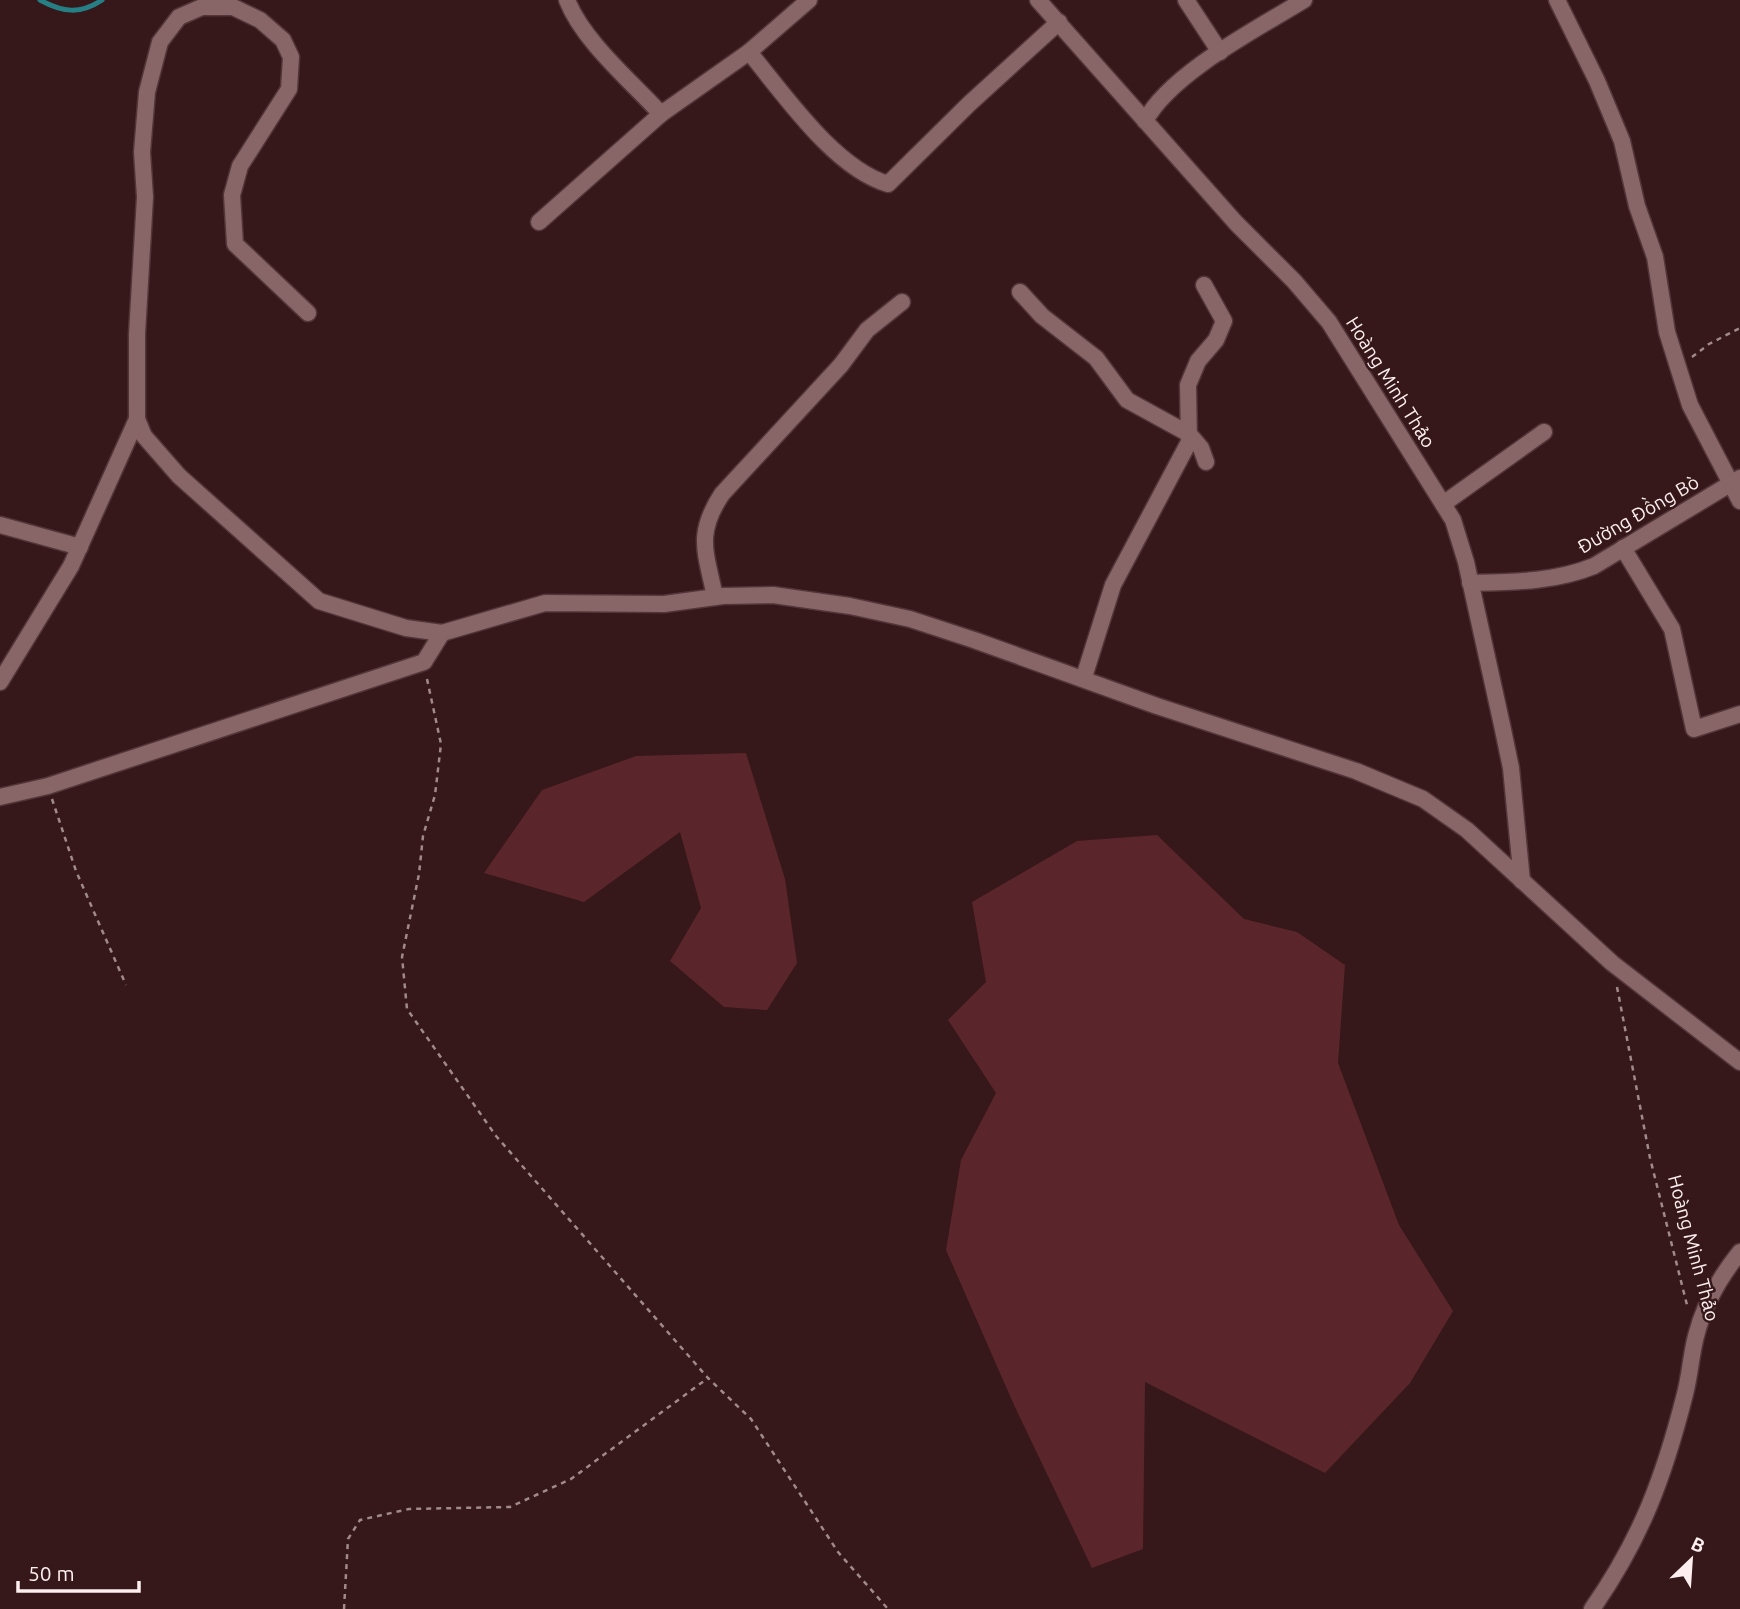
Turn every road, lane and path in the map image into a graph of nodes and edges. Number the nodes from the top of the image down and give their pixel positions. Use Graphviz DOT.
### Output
graph roads {
  1 [pos="567,0"];
  2 [pos="809,0"];
  3 [pos="1038,0"];
  4 [pos="1186,0"];
  5 [pos="1557,0"];
  6 [pos="1298,2"];
  7 [pos="1059,22"];
  8 [pos="749,52"];
  9 [pos="1220,52"];
  10 [pos="661,114"];
  11 [pos="1144,121"];
  12 [pos="539,222"];
  13 [pos="1204,285"];
  14 [pos="1020,292"];
  15 [pos="902,302"];
  16 [pos="308,313"];
  17 [pos="1740,328"];
  18 [pos="1678,368"];
  19 [pos="137,419"];
  20 [pos="1544,432"];
  21 [pos="1189,434"];
  22 [pos="1206,462"];
  23 [pos="1735,482"];
  24 [pos="1740,501"];
  25 [pos="1443,504"];
  26 [pos="0,525"];
  27 [pos="80,547"];
  28 [pos="1623,548"];
  29 [pos="1471,583"];
  30 [pos="715,597"];
  31 [pos="442,633"];
  32 [pos="424,662"];
  33 [pos="1084,677"];
  34 [pos="0,682"];
  35 [pos="1740,714"];
  36 [pos="48,786"];
  37 [pos="0,797"];
  38 [pos="1522,881"];
  39 [pos="1612,963"];
  40 [pos="126,985"];
  41 [pos="1736,1054"];
  42 [pos="1740,1074"];
  43 [pos="1740,1252"];
  44 [pos="1696,1336"];
  45 [pos="708,1378"];
  46 [pos="344,1609"];
  47 [pos="888,1609"];
  48 [pos="1592,1609"];
  1 -- 10 [label="street"];
  2 -- 8 [label="street"];
  3 -- 7 [label="street, Hoàng Minh Thảo"];
  4 -- 9 [label="street"];
  5 -- 18 [label="street"];
  6 -- 9 [label="street"];
  7 -- 8 [label="street"];
  7 -- 11 [label="street, Hoàng Minh Thảo"];
  8 -- 10 [label="street"];
  9 -- 11 [label="street"];
  10 -- 12 [label="street"];
  11 -- 25 [label="street, Hoàng Minh Thảo"];
  13 -- 21 [label="street"];
  14 -- 21 [label="street"];
  15 -- 30 [label="street"];
  16 -- 19 [label="street"];
  17 -- 18 [label="path"];
  18 -- 23 [label="street"];
  19 -- 27 [label="street"];
  19 -- 31 [label="street"];
  20 -- 25 [label="street"];
  21 -- 22 [label="street"];
  21 -- 33 [label="street"];
  23 -- 24 [label="street"];
  23 -- 28 [label="street, Đường Đồng Bò"];
  25 -- 29 [label="street, Hoàng Minh Thảo"];
  26 -- 27 [label="street"];
  27 -- 34 [label="street"];
  28 -- 29 [label="street, Đường Đồng Bò"];
  28 -- 35 [label="street"];
  29 -- 38 [label="street, Hoàng Minh Thảo"];
  30 -- 31 [label="street"];
  30 -- 33 [label="street"];
  31 -- 32 [label="street"];
  32 -- 36 [label="street"];
  32 -- 45 [label="path"];
  33 -- 38 [label="street"];
  36 -- 37 [label="street"];
  36 -- 40 [label="path"];
  38 -- 39 [label="street"];
  39 -- 41 [label="street"];
  39 -- 44 [label="path, Hoàng Minh Thảo"];
  41 -- 42 [label="street"];
  43 -- 44 [label="street"];
  44 -- 48 [label="street, Hoàng Minh Thảo"];
  45 -- 46 [label="path"];
  45 -- 47 [label="path"];
}
